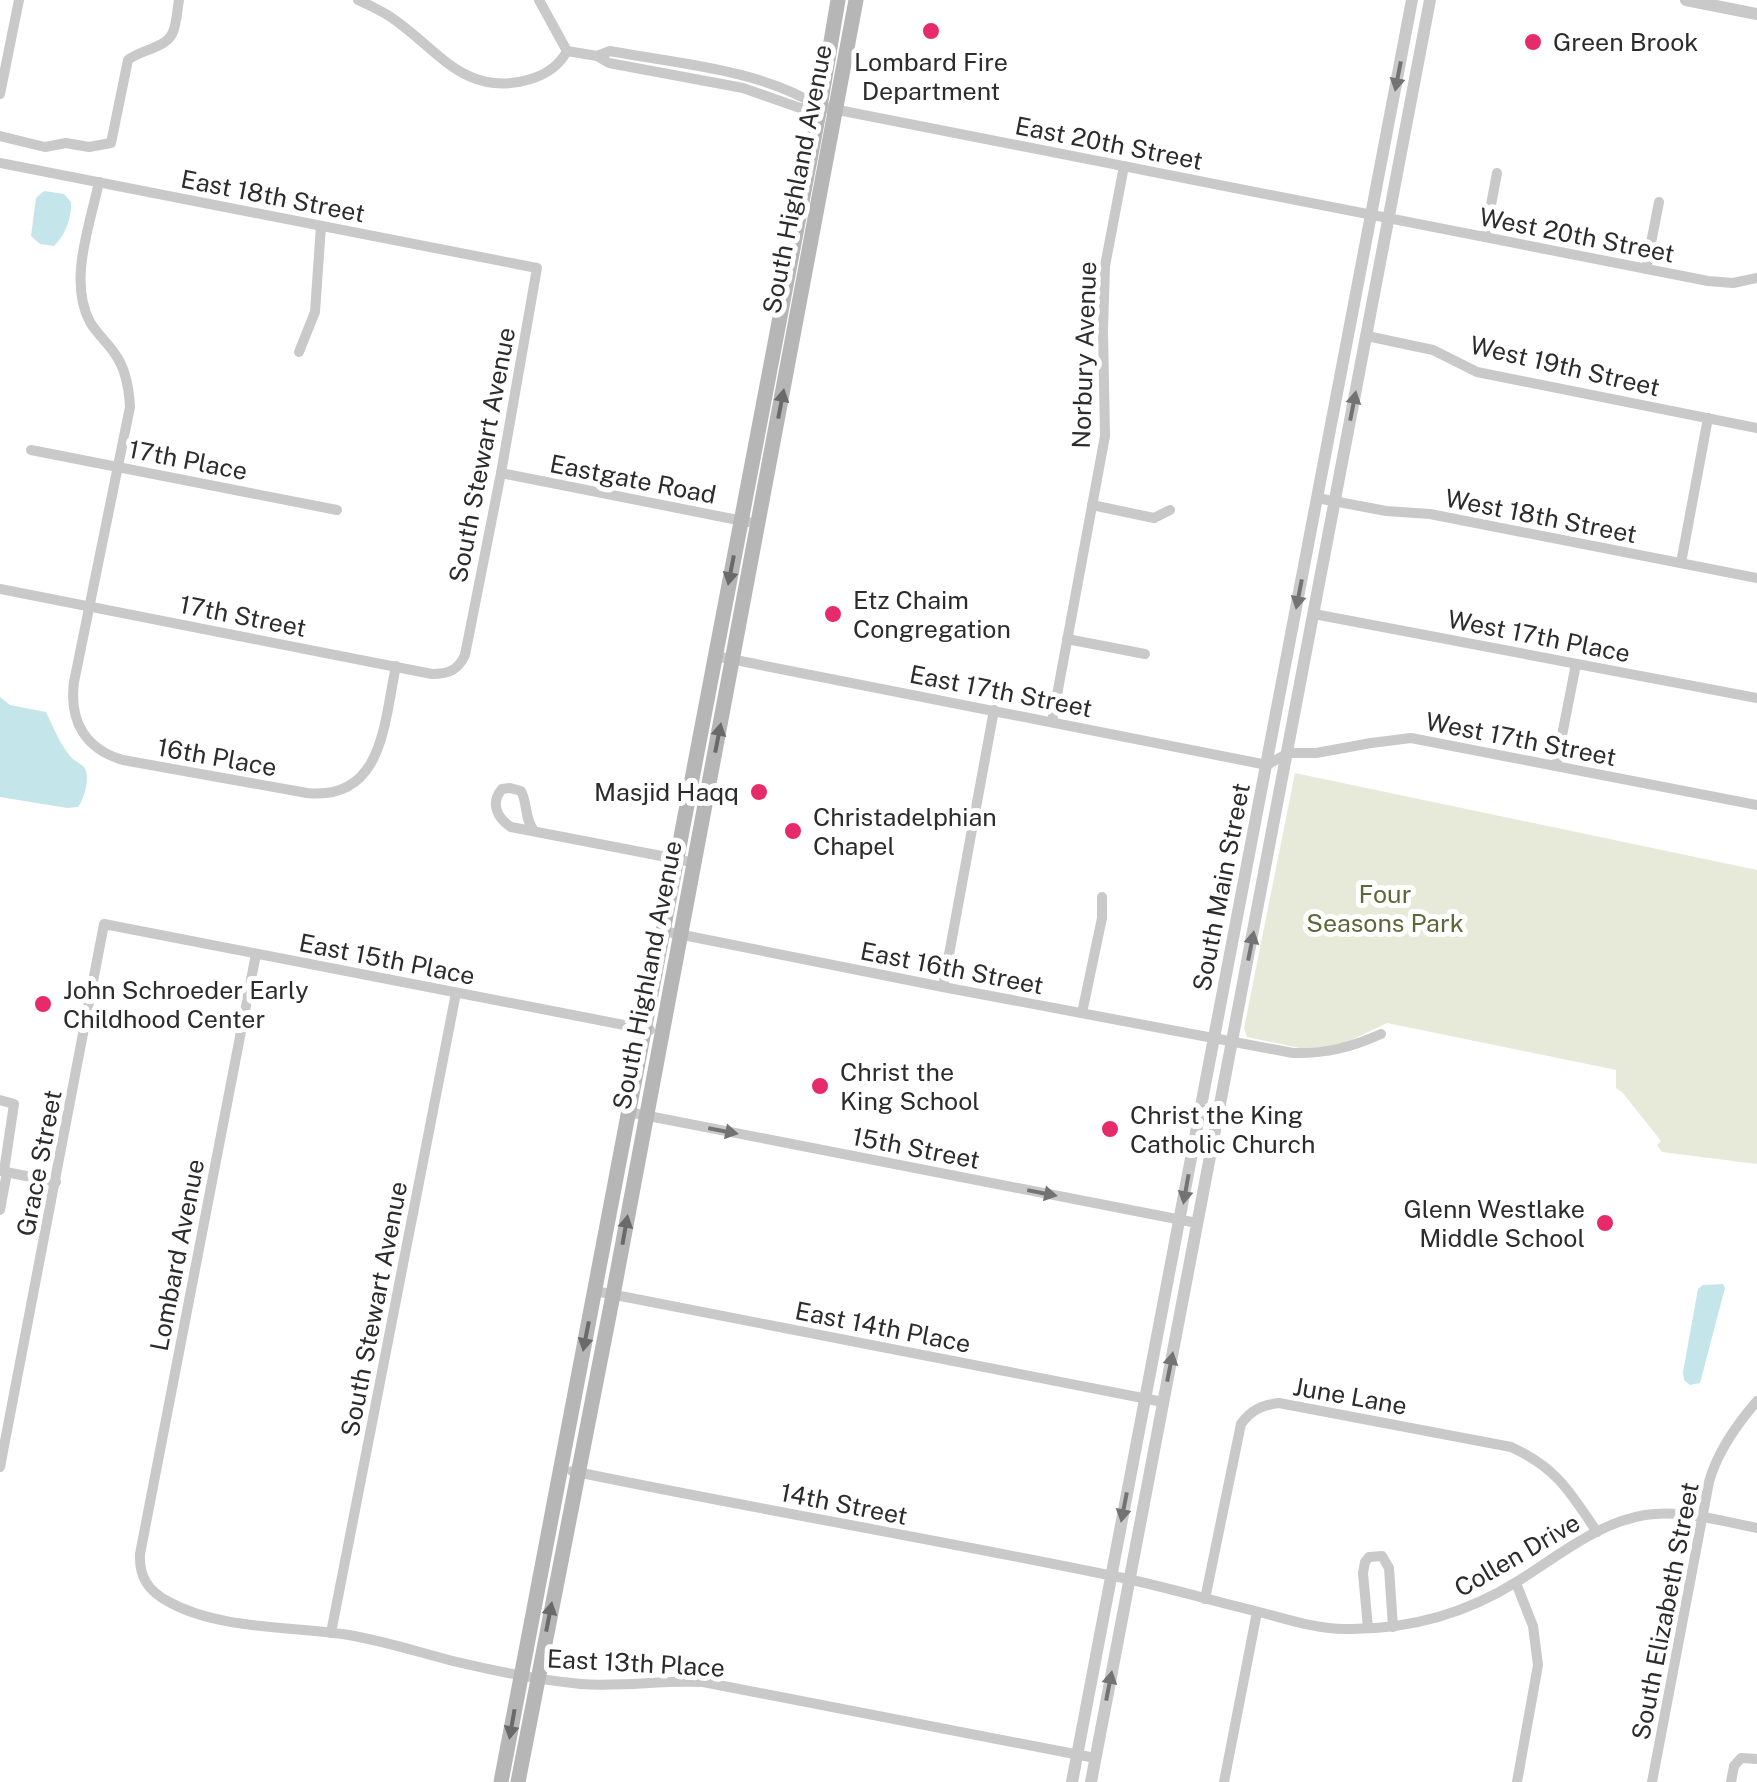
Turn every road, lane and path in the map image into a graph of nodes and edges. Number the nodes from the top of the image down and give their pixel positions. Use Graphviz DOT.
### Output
graph roads {
  1 [pos="20,0"];
  2 [pos="179,0"];
  3 [pos="358,0"];
  4 [pos="539,0"];
  5 [pos="838,0"];
  6 [pos="856,0"];
  7 [pos="1412,0"];
  8 [pos="1430,0"];
  9 [pos="1686,0"];
  10 [pos="1757,14"];
  11 [pos="567,51"];
  12 [pos="0,94"];
  13 [pos="828,108"];
  14 [pos="0,136"];
  15 [pos="0,163"];
  16 [pos="1124,166"];
  17 [pos="1497,174"];
  18 [pos="99,182"];
  19 [pos="1660,202"];
  20 [pos="1371,215"];
  21 [pos="1389,218"];
  22 [pos="321,226"];
  23 [pos="1485,237"];
  24 [pos="538,268"];
  25 [pos="1646,269"];
  26 [pos="1757,278"];
  27 [pos="1367,336"];
  28 [pos="300,352"];
  29 [pos="1708,418"];
  30 [pos="1757,428"];
  31 [pos="31,450"];
  32 [pos="119,467"];
  33 [pos="501,473"];
  34 [pos="1317,498"];
  35 [pos="1335,502"];
  36 [pos="1092,506"];
  37 [pos="338,510"];
  38 [pos="1170,510"];
  39 [pos="741,521"];
  40 [pos="758,524"];
  41 [pos="1681,563"];
  42 [pos="1757,578"];
  43 [pos="0,589"];
  44 [pos="90,607"];
  45 [pos="1314,614"];
  46 [pos="1066,639"];
  47 [pos="466,649"];
  48 [pos="1145,654"];
  49 [pos="715,656"];
  50 [pos="733,659"];
  51 [pos="1576,664"];
  52 [pos="396,666"];
  53 [pos="1757,698"];
  54 [pos="994,710"];
  55 [pos="1052,722"];
  56 [pos="1278,759"];
  57 [pos="1556,766"];
  58 [pos="1757,805"];
  59 [pos="534,831"];
  60 [pos="677,859"];
  61 [pos="694,863"];
  62 [pos="1102,897"];
  63 [pos="104,924"];
  64 [pos="663,931"];
  65 [pos="681,934"];
  66 [pos="256,954"];
  67 [pos="943,987"];
  68 [pos="456,993"];
  69 [pos="1082,1013"];
  70 [pos="644,1028"];
  71 [pos="662,1032"];
  72 [pos="1381,1034"];
  73 [pos="1214,1038"];
  74 [pos="1233,1042"];
  75 [pos="0,1100"];
  76 [pos="628,1112"];
  77 [pos="646,1116"];
  78 [pos="4,1171"];
  79 [pos="56,1182"];
  80 [pos="0,1210"];
  81 [pos="1180,1220"];
  82 [pos="1198,1224"];
  83 [pos="594,1291"];
  84 [pos="613,1295"];
  85 [pos="1145,1398"];
  86 [pos="1757,1401"];
  87 [pos="1163,1402"];
  88 [pos="0,1467"];
  89 [pos="570,1471"];
  90 [pos="1702,1518"];
  91 [pos="1757,1528"];
  92 [pos="1597,1532"];
  93 [pos="139,1564"];
  94 [pos="1120,1578"];
  95 [pos="1516,1582"];
  96 [pos="1205,1599"];
  97 [pos="1258,1612"];
  98 [pos="1368,1628"];
  99 [pos="1393,1628"];
  100 [pos="331,1632"];
  101 [pos="529,1677"];
  102 [pos="1077,1754"];
  103 [pos="1095,1758"];
  104 [pos="1757,1759"];
  105 [pos="501,1782"];
  106 [pos="518,1782"];
  107 [pos="1072,1782"];
  108 [pos="1090,1782"];
  109 [pos="1224,1782"];
  110 [pos="1517,1782"];
  111 [pos="1652,1782"];
  112 [pos="1731,1782"];
  1 -- 12 [label="street"];
  2 -- 14 [label="street"];
  3 -- 11 [label="street"];
  4 -- 11 [label="street"];
  5 -- 13 [label="main road, South Highland Avenue"];
  6 -- 13 [label="main road, South Highland Avenue"];
  7 -- 20 [label="street, South Main Street, one-way"];
  8 -- 21 [label="street, South Main Street"];
  9 -- 10 [label="street"];
  11 -- 13 [label="street, East 20th Street"];
  13 -- 16 [label="street, East 20th Street"];
  13 -- 39 [label="main road, South Highland Avenue"];
  40 -- 13 [label="main road, South Highland Avenue, one-way"];
  15 -- 18 [label="street, East 18th Street"];
  16 -- 20 [label="street, East 20th Street"];
  16 -- 36 [label="street, Norbury Avenue"];
  17 -- 23 [label="street"];
  18 -- 22 [label="street, East 18th Street"];
  18 -- 32 [label="street, 16th Place"];
  19 -- 25 [label="street"];
  20 -- 21 [label="street, East 20th Street"];
  20 -- 34 [label="street, South Main Street"];
  21 -- 23 [label="street, West 20th Street"];
  21 -- 27 [label="street, South Main Street"];
  22 -- 24 [label="street, East 18th Street"];
  22 -- 28 [label="street"];
  23 -- 25 [label="street, West 20th Street"];
  24 -- 33 [label="street, South Stewart Avenue"];
  25 -- 26 [label="street, West 20th Street"];
  27 -- 29 [label="street, West 19th Street"];
  35 -- 27 [label="street, South Main Street, one-way"];
  29 -- 30 [label="street, West 19th Street"];
  29 -- 41 [label="street"];
  31 -- 32 [label="street, 17th Place"];
  32 -- 37 [label="street, 17th Place"];
  32 -- 44 [label="street, 16th Place"];
  33 -- 39 [label="street, Eastgate Road"];
  33 -- 47 [label="street, South Stewart Avenue"];
  34 -- 35 [label="street, West 18th Street"];
  34 -- 56 [label="street, South Main Street, one-way"];
  35 -- 41 [label="street, West 18th Street"];
  35 -- 45 [label="street, South Main Street"];
  36 -- 38 [label="street"];
  36 -- 46 [label="street, Norbury Avenue"];
  39 -- 40 [label="street, Eastgate Road"];
  39 -- 49 [label="main road, South Highland Avenue, one-way"];
  40 -- 50 [label="main road, South Highland Avenue"];
  41 -- 42 [label="street, West 18th Street"];
  43 -- 44 [label="street, 17th Street"];
  44 -- 52 [label="street, 17th Street"];
  44 -- 52 [label="street, 16th Place"];
  45 -- 51 [label="street, West 17th Place"];
  45 -- 56 [label="street, South Main Street"];
  46 -- 48 [label="street"];
  46 -- 55 [label="street, Norbury Avenue"];
  47 -- 52 [label="street, 17th Street"];
  49 -- 50 [label="street, East 17th Street"];
  49 -- 60 [label="main road, South Highland Avenue"];
  50 -- 54 [label="street, East 17th Street"];
  61 -- 50 [label="main road, South Highland Avenue, one-way"];
  51 -- 53 [label="street, West 17th Place"];
  51 -- 57 [label="street"];
  54 -- 55 [label="street, East 17th Street"];
  54 -- 67 [label="street"];
  55 -- 56 [label="street, East 17th Street"];
  56 -- 57 [label="street, West 17th Street"];
  56 -- 73 [label="street, South Main Street"];
  74 -- 56 [label="street, South Main Street, one-way"];
  57 -- 58 [label="street, West 17th Street"];
  59 -- 59 [label="street"];
  59 -- 60 [label="street"];
  60 -- 61 [label="street"];
  60 -- 64 [label="main road, South Highland Avenue"];
  61 -- 65 [label="main road, South Highland Avenue"];
  62 -- 69 [label="street"];
  63 -- 66 [label="street, East 15th Place"];
  63 -- 79 [label="street, Grace Street"];
  64 -- 65 [label="street, East 16th Street"];
  64 -- 70 [label="main road, South Highland Avenue"];
  65 -- 67 [label="street, East 16th Street"];
  65 -- 71 [label="main road, South Highland Avenue"];
  66 -- 68 [label="street, East 15th Place"];
  66 -- 93 [label="street, Lombard Avenue"];
  67 -- 69 [label="street, East 16th Street"];
  68 -- 70 [label="street, East 15th Place"];
  68 -- 100 [label="street, South Stewart Avenue"];
  69 -- 73 [label="street, East 16th Street"];
  70 -- 71 [label="street, East 15th Place"];
  70 -- 76 [label="main road, South Highland Avenue"];
  71 -- 77 [label="main road, South Highland Avenue"];
  72 -- 74 [label="street, East 16th Street"];
  73 -- 74 [label="street, East 16th Street"];
  73 -- 81 [label="street, South Main Street, one-way"];
  74 -- 82 [label="street, South Main Street"];
  75 -- 78 [label="street"];
  76 -- 77 [label="street, 15th Street"];
  76 -- 83 [label="main road, South Highland Avenue"];
  77 -- 81 [label="street, 15th Street, one-way"];
  84 -- 77 [label="main road, South Highland Avenue, one-way"];
  78 -- 79 [label="street"];
  78 -- 80 [label="street"];
  79 -- 88 [label="street, Grace Street"];
  81 -- 82 [label="street, 15th Street"];
  81 -- 85 [label="street, South Main Street"];
  87 -- 82 [label="street, South Main Street, one-way"];
  83 -- 84 [label="street, East 14th Place"];
  83 -- 89 [label="main road, South Highland Avenue, one-way"];
  84 -- 85 [label="street, East 14th Place"];
  84 -- 89 [label="main road, South Highland Avenue"];
  85 -- 87 [label="street, East 14th Place"];
  85 -- 94 [label="street, South Main Street, one-way"];
  86 -- 90 [label="street, South Elizabeth Street"];
  87 -- 94 [label="street, South Main Street"];
  89 -- 94 [label="street, 14th Street"];
  89 -- 101 [label="main road, South Highland Avenue"];
  90 -- 91 [label="street, Collen Drive"];
  90 -- 92 [label="street, Collen Drive"];
  90 -- 111 [label="street, South Elizabeth Street"];
  92 -- 95 [label="street, Collen Drive"];
  92 -- 96 [label="street, June Lane"];
  93 -- 100 [label="street, East 13th Place"];
  94 -- 96 [label="street, Collen Drive"];
  94 -- 102 [label="street, South Main Street"];
  103 -- 94 [label="street, South Main Street, one-way"];
  95 -- 99 [label="street, Collen Drive"];
  95 -- 110 [label="street"];
  96 -- 97 [label="street, Collen Drive"];
  97 -- 98 [label="street, Collen Drive"];
  97 -- 109 [label="street"];
  98 -- 99 [label="street, Collen Drive"];
  98 -- 99 [label="street"];
  100 -- 101 [label="street, East 13th Place"];
  101 -- 102 [label="street, East 13th Place"];
  101 -- 105 [label="main road, South Highland Avenue, one-way"];
  101 -- 106 [label="main road, South Highland Avenue"];
  102 -- 103 [label="street, East 13th Place"];
  102 -- 107 [label="street, South Main Street"];
  103 -- 108 [label="street, South Main Street"];
  104 -- 112 [label="street"];
}
